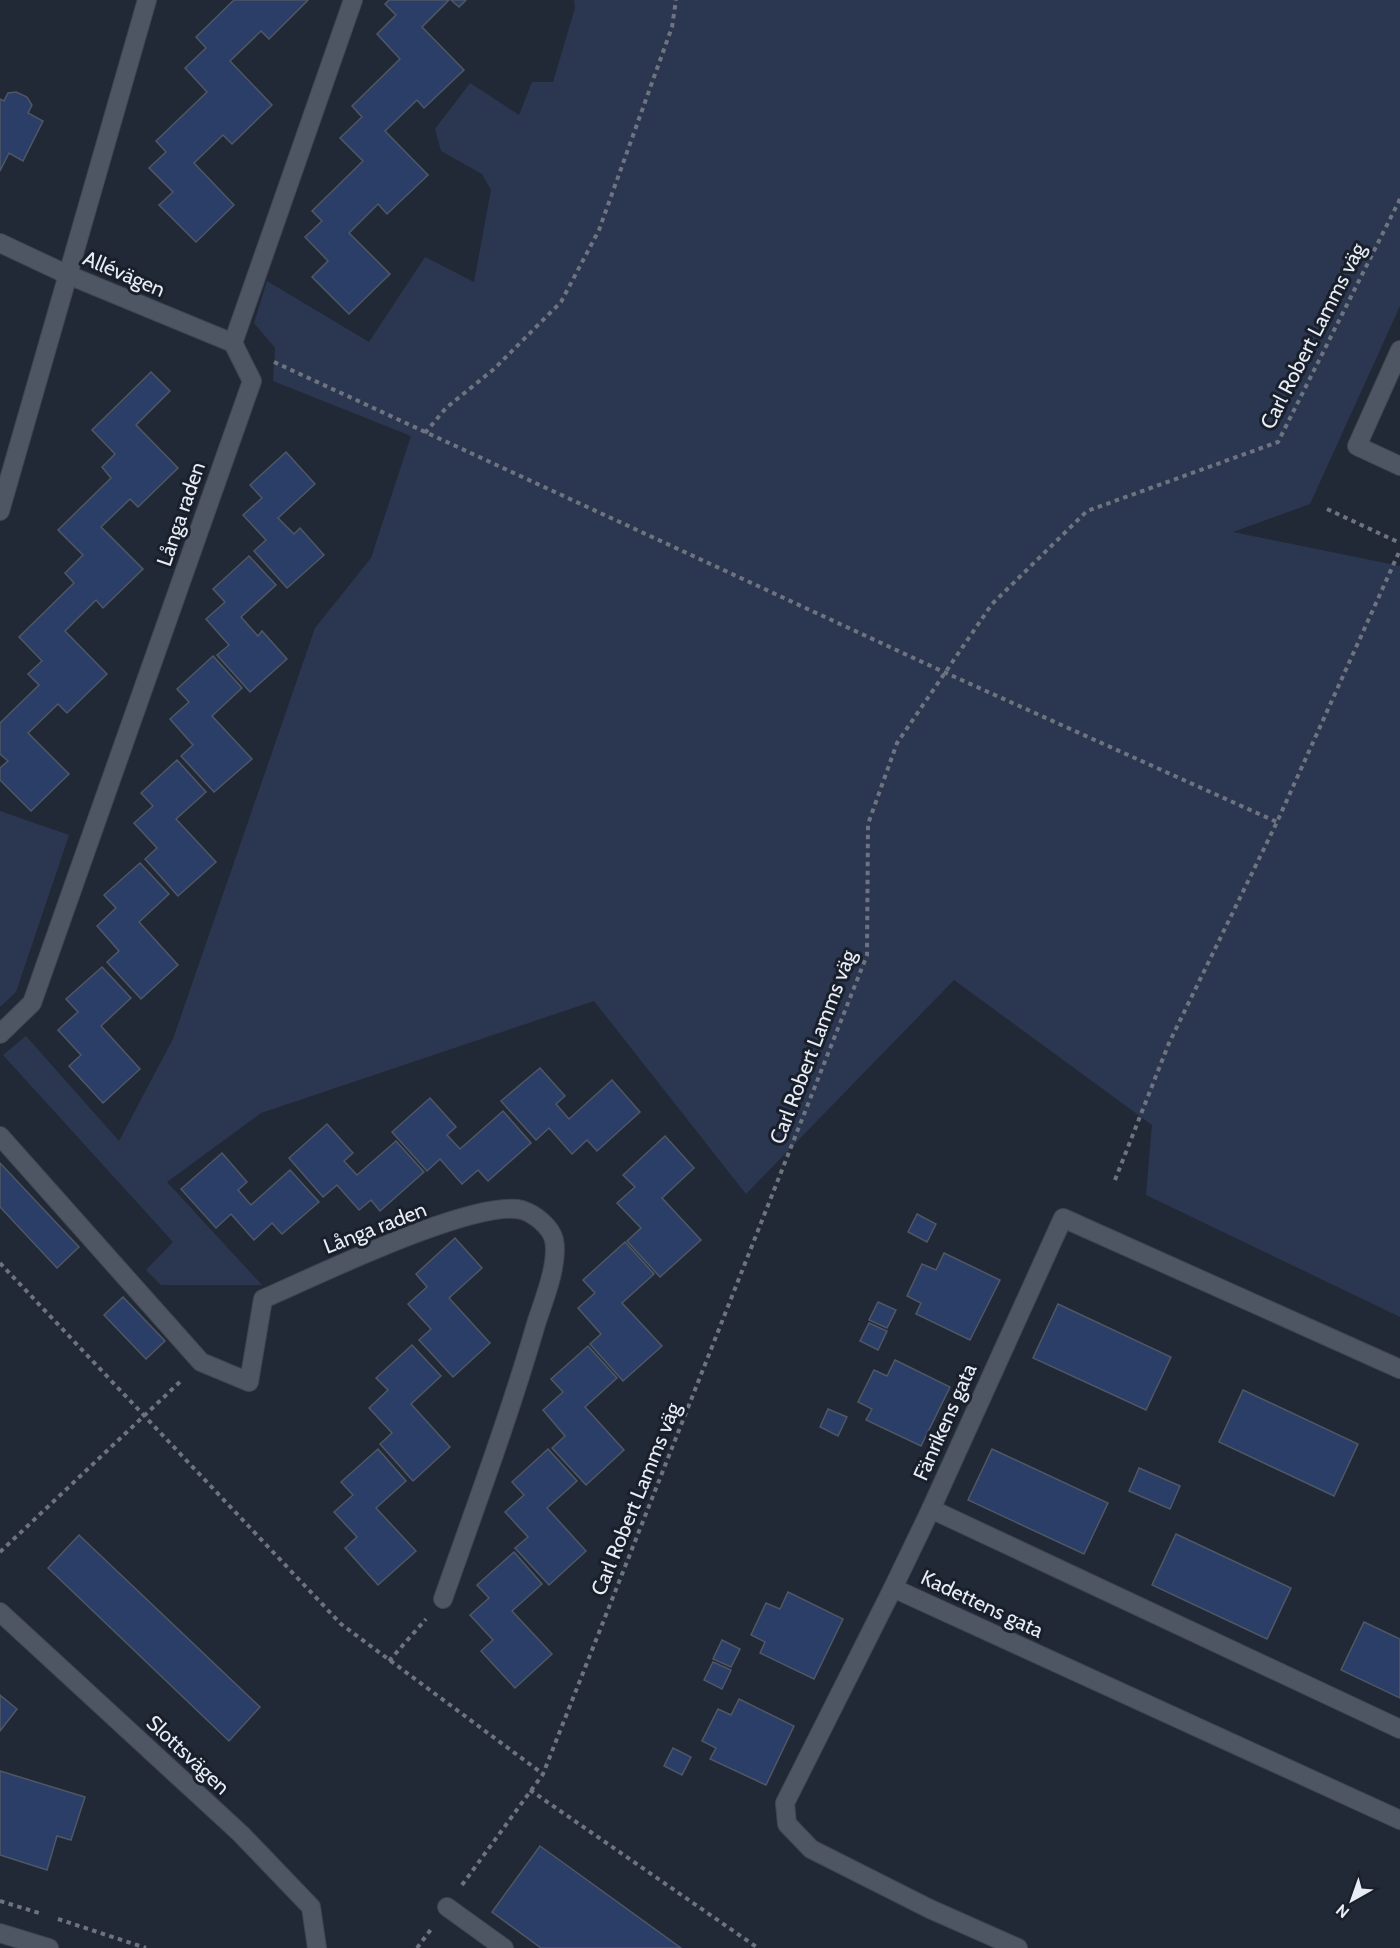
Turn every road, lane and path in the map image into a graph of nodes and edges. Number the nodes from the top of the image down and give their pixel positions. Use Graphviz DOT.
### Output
graph roads {
  1 [pos="147,0"];
  2 [pos="353,0"];
  3 [pos="676,0"];
  4 [pos="1400,198"];
  5 [pos="0,243"];
  6 [pos="66,274"];
  7 [pos="232,343"];
  8 [pos="1400,350"];
  9 [pos="425,433"];
  10 [pos="1400,466"];
  11 [pos="1328,509"];
  12 [pos="0,511"];
  13 [pos="1400,543"];
  14 [pos="1400,550"];
  15 [pos="946,673"];
  16 [pos="1277,822"];
  17 [pos="0,1034"];
  18 [pos="0,1136"];
  19 [pos="1115,1180"];
  20 [pos="0,1263"];
  21 [pos="201,1362"];
  22 [pos="1400,1370"];
  23 [pos="143,1414"];
  24 [pos="931,1509"];
  25 [pos="0,1552"];
  26 [pos="892,1588"];
  27 [pos="443,1599"];
  28 [pos="0,1612"];
  29 [pos="389,1661"];
  30 [pos="1400,1730"];
  31 [pos="543,1773"];
  32 [pos="530,1790"];
  33 [pos="1400,1820"];
  34 [pos="0,1901"];
  35 [pos="447,1906"];
  36 [pos="45,1915"];
  37 [pos="56,1919"];
  38 [pos="0,1933"];
  39 [pos="49,1948"];
  40 [pos="146,1948"];
  41 [pos="317,1948"];
  42 [pos="417,1948"];
  43 [pos="504,1948"];
  44 [pos="758,1948"];
  45 [pos="1018,1948"];
  1 -- 6 [label="street"];
  2 -- 7 [label="street"];
  3 -- 9 [label="path"];
  4 -- 15 [label="path, Carl Robert Lamms väg"];
  5 -- 6 [label="street, Allévägen"];
  6 -- 7 [label="street, Allévägen"];
  6 -- 12 [label="street"];
  7 -- 9 [label="path"];
  7 -- 17 [label="street, Långa raden"];
  8 -- 10 [label="street"];
  9 -- 15 [label="path"];
  11 -- 13 [label="path"];
  14 -- 16 [label="path"];
  15 -- 16 [label="path"];
  15 -- 31 [label="path, Carl Robert Lamms väg"];
  16 -- 19 [label="path"];
  18 -- 21 [label="street, Långa raden"];
  20 -- 23 [label="path"];
  21 -- 23 [label="path"];
  21 -- 27 [label="street, Långa raden"];
  22 -- 24 [label="street, Fänrikens gata"];
  23 -- 25 [label="path"];
  23 -- 29 [label="path"];
  24 -- 26 [label="street"];
  24 -- 30 [label="street, Fänrikens gata"];
  26 -- 33 [label="street, Kadettens gata"];
  26 -- 45 [label="street, Kadettens gata"];
  27 -- 29 [label="path"];
  28 -- 41 [label="street, Slottsvägen"];
  29 -- 31 [label="path"];
  31 -- 32 [label="path, Carl Robert Lamms väg"];
  32 -- 35 [label="path, Carl Robert Lamms väg"];
  32 -- 44 [label="path"];
  34 -- 36 [label="path"];
  35 -- 42 [label="path, Carl Robert Lamms väg"];
  35 -- 43 [label="street"];
  37 -- 40 [label="path"];
  38 -- 39 [label="street"];
}
